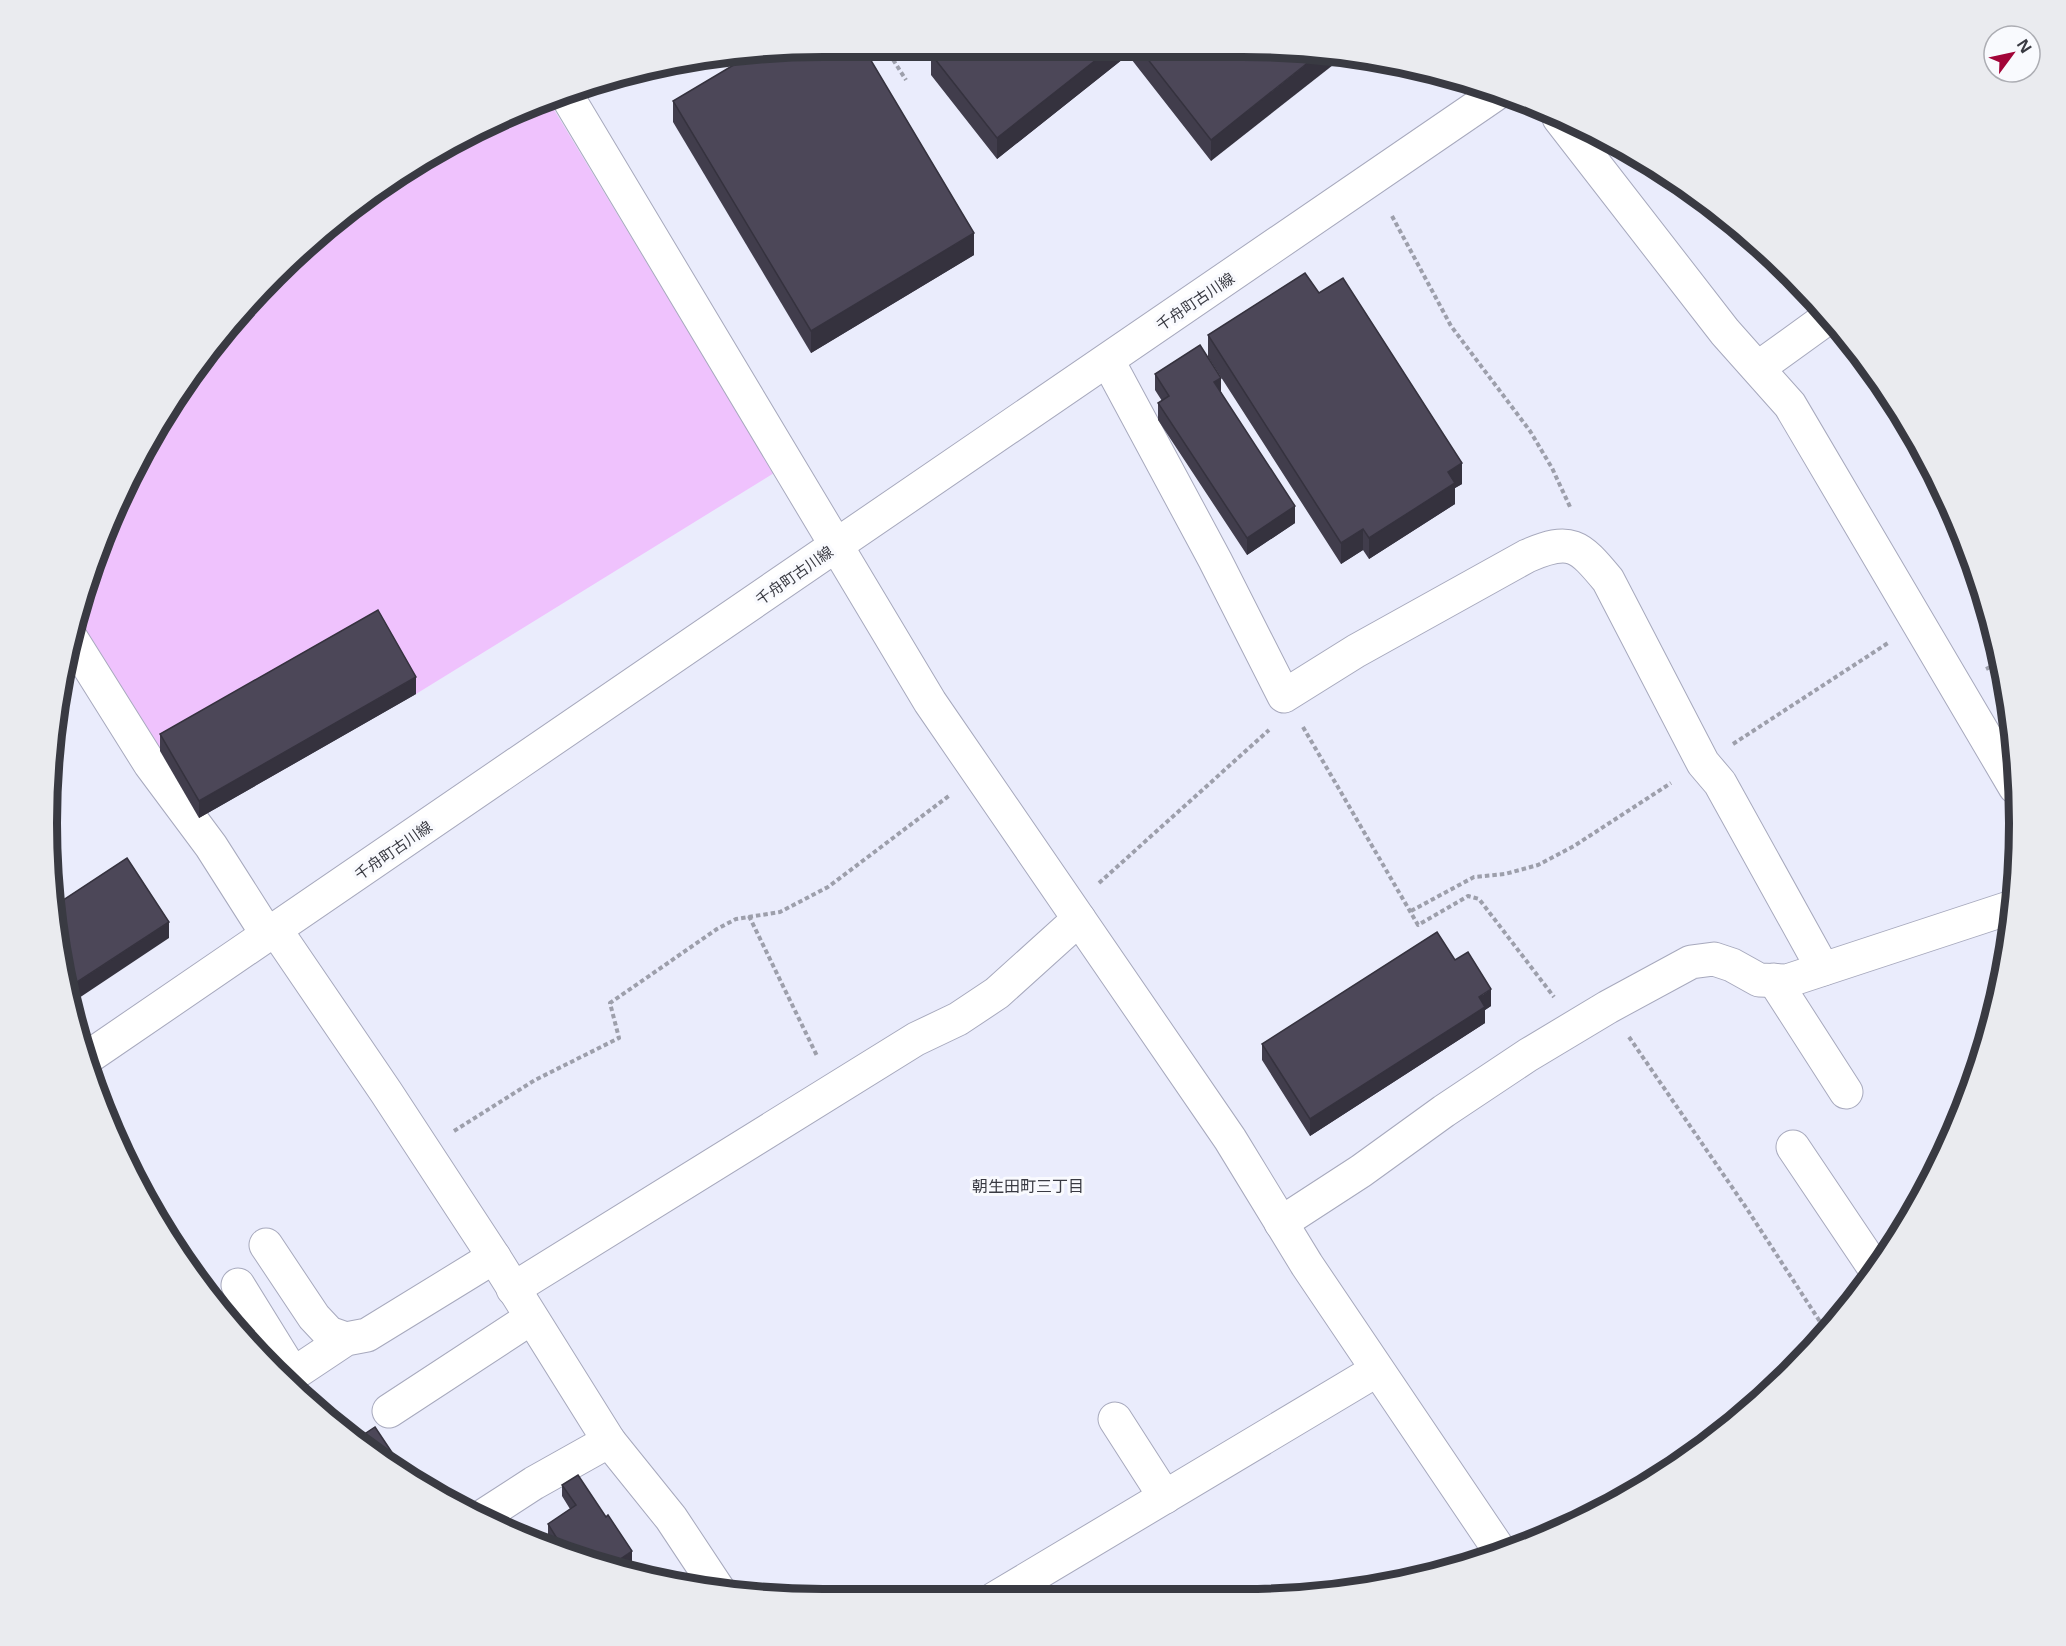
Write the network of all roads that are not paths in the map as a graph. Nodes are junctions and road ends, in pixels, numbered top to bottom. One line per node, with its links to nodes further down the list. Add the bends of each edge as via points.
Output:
1 (1490, 98): 5 (street, 千舟町古川線)
2 (570, 101): 7 (street)
3 (1568, 130): 6 (street, via 1725,332)
4 (1822, 322): 6 (street)
5 (1108, 361): 7 (street, 千舟町古川線); 13 (street, via 1288,702 1356,651 1527,556 1563,545 1586,554 1608,580 1702,763 1720,783)
6 (1758, 368): 9 (street, via 1790,405)
7 (836, 546): 11 (street, via 930,702); 12 (street, 千舟町古川線)
8 (78, 649): 12 (street, via 150,764)
9 (2006, 768)
10 (2003, 910): 13 (street)
11 (1075, 913): 18 (street, via 1230,1139); 23 (street, via 997,993 958,1019 916,1039)
12 (271, 932): 15 (street, 千舟町古川線); 20 (street)
13 (1823, 969): 14 (street, via 1787,981)
14 (1774, 980): 16 (street); 18 (street, via 1759,980 1714,959 1690,962 1528,1055)
15 (93, 1054)
16 (1846, 1092)
17 (1793, 1147): 21 (street)
18 (1281, 1223): 27 (street)
19 (266, 1245): 25 (street, via 314,1317 329,1333)
20 (494, 1257): 23 (street); 25 (street, via 367,1335)
21 (1870, 1262)
22 (238, 1285): 26 (street)
23 (513, 1289): 24 (street)
24 (531, 1317): 29 (street); 31 (street)
25 (346, 1339): 28 (street)
26 (287, 1370)
27 (1377, 1370): 32 (street); 34 (street)
28 (292, 1375)
29 (389, 1411)
30 (1115, 1419): 32 (street)
31 (609, 1441): 33 (street); 35 (street, via 671,1518)
32 (1165, 1497): 36 (street)
33 (489, 1512)
34 (1496, 1545)
35 (712, 1580)
36 (1011, 1589)

